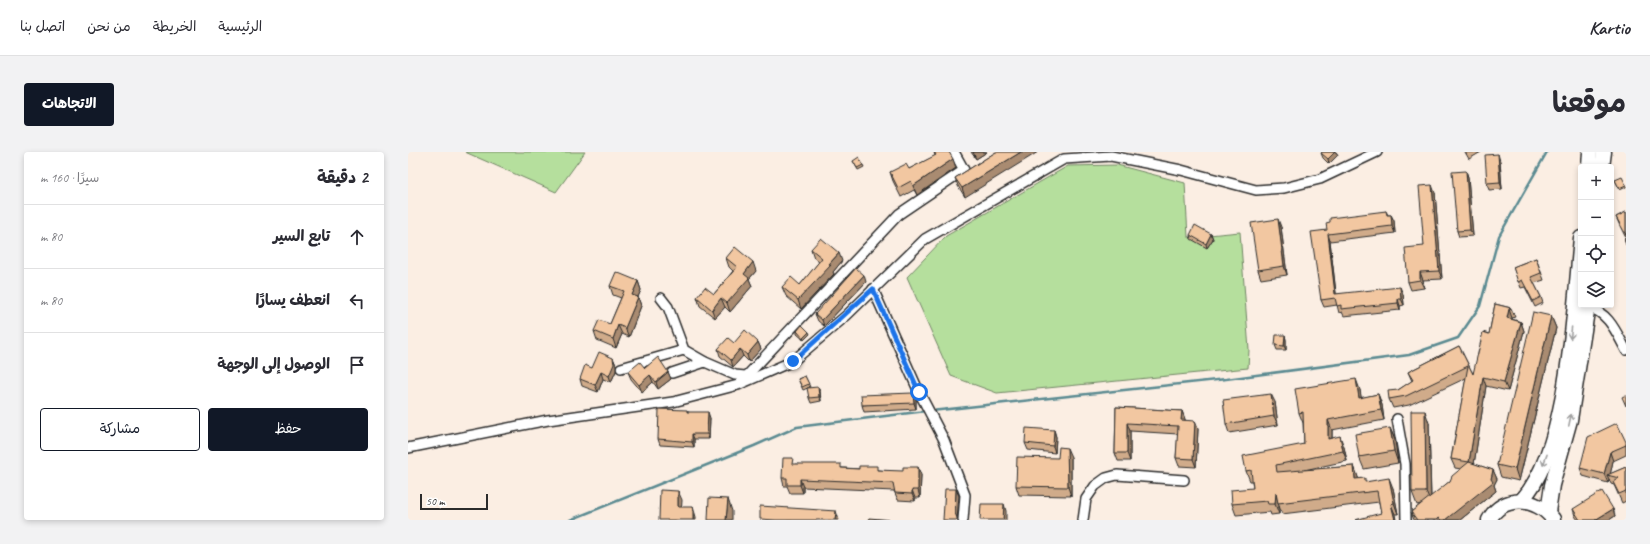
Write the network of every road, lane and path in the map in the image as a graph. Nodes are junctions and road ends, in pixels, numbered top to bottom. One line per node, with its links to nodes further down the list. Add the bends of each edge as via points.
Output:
1 (954, 152): 17 (street, via 964,170 899,214)
2 (1377, 152): 8 (street, via 1320,179 1284,188 1256,190 1180,170 1111,156 1064,159 925,239)
3 (1590, 152): 5 (main road)
4 (1604, 152): 6 (main road)
5 (1588, 164)
6 (1602, 164)
7 (1578, 267): 22 (main road, one-way to 22, via 1569,353 1558,417 1543,468 1533,487)
8 (873, 289): 18 (street, via 793,361); 24 (street, via 919,392 944,440 965,495)
9 (661, 298): 12 (street, via 668,307)
10 (1588, 308): 23 (main road, one-way to 10, via 1552,485 1570,420)
11 (1592, 308): 13 (street, via 1605,315)
12 (684, 350): 14 (street); 15 (street)
13 (1626, 350)
14 (705, 362): 16 (street); 17 (street, via 735,375)
15 (621, 368)
16 (672, 373)
17 (745, 376): 18 (street)
18 (738, 385): 20 (street, via 673,402 548,420)
19 (1397, 419): 26 (street, via 1405,464)
20 (408, 448)
21 (1184, 480): 25 (street, via 1117,475 1106,478 1095,486 1086,499)
22 (1521, 501): 23 (main road, via 1538,505); 27 (main road, via 1501,507)
23 (1550, 516)
24 (963, 520)
25 (1083, 520)
26 (1406, 520)
27 (1489, 520)

